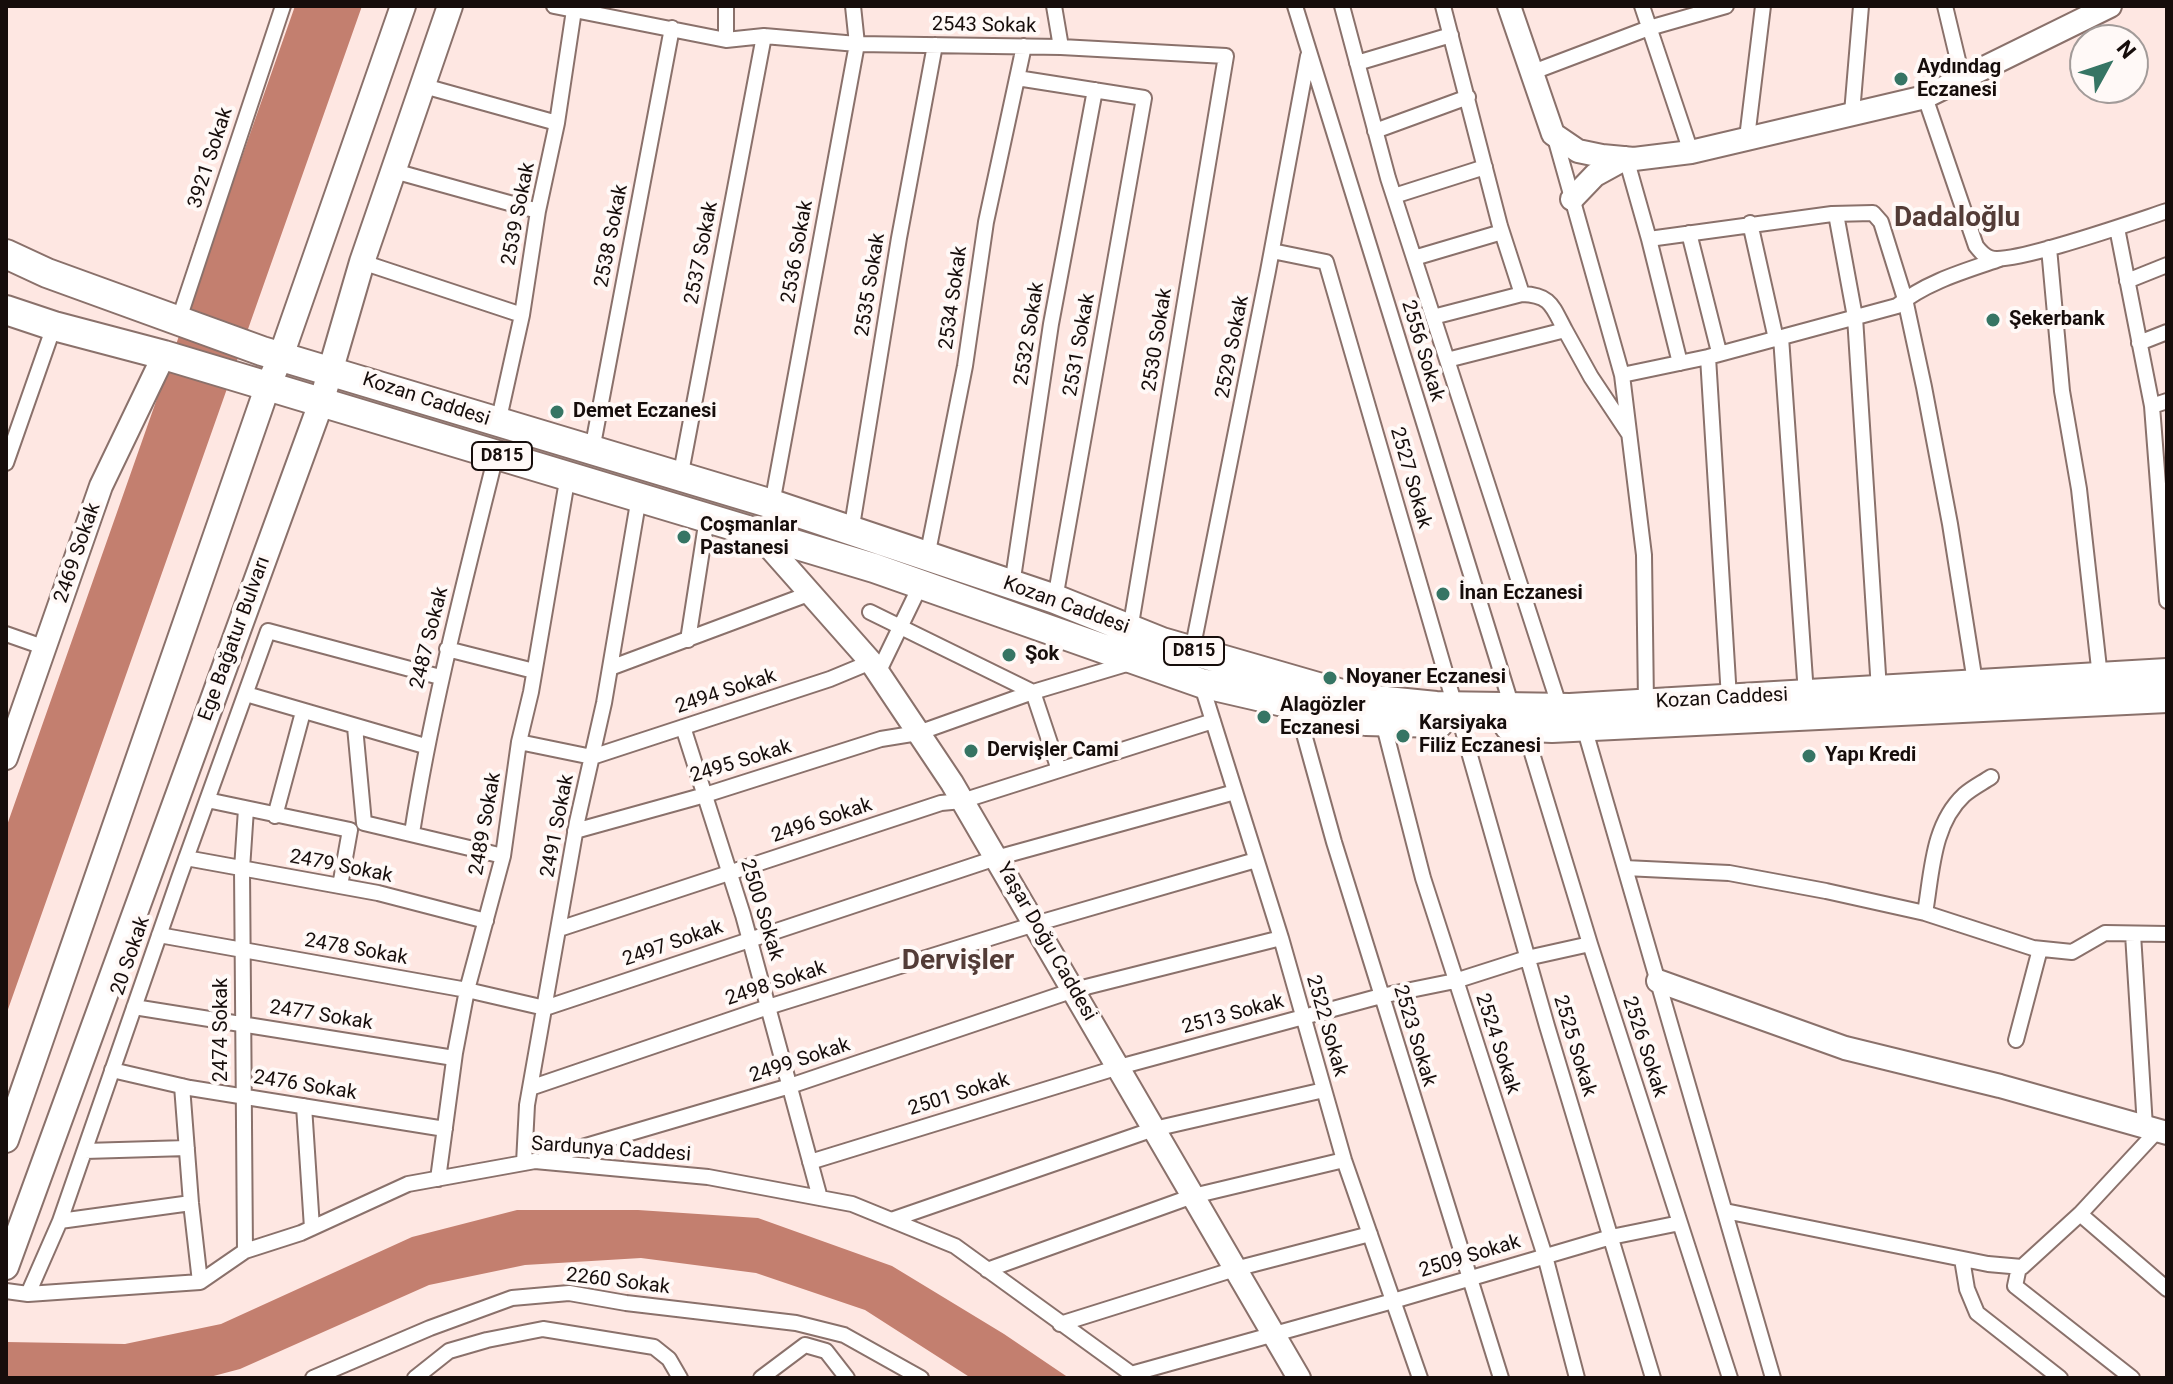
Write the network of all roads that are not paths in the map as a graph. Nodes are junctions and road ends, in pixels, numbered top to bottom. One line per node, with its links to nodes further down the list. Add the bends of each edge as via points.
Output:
1 (283, 6): 73 (street, 3921 Sokak)
2 (403, 6): 79 (main road)
3 (450, 6): 34 (main road, Ege Bağatur Bulvarı)
4 (554, 6): 18 (street, 2543 Sokak)
5 (726, 6): 23 (street)
6 (853, 6): 24 (street, 2536 Sokak)
7 (1054, 6): 27 (street)
8 (1295, 6): 28 (street, 2556 Sokak)
9 (1342, 6): 30 (street)
10 (1443, 6): 21 (street)
11 (1509, 6): 31 (street)
12 (1642, 6): 20 (street)
13 (1763, 6): 42 (street)
14 (1861, 6): 38 (street)
15 (1945, 6): 32 (street)
16 (2110, 6): 32 (street)
17 (1721, 7): 20 (street)
18 (574, 10): 19 (street, 2543 Sokak); 39 (street, 2539 Sokak)
19 (672, 28): 23 (street, 2543 Sokak); 92 (street, 2538 Sokak)
20 (1649, 28): 31 (street); 43 (street)
21 (1451, 35): 30 (street); 36 (street)
22 (764, 36): 23 (street, 2543 Sokak); 24 (street, 2543 Sokak); 96 (street, 2537 Sokak)
23 (726, 40)
24 (857, 44): 25 (street, 2543 Sokak); 98 (street, 2536 Sokak)
25 (935, 45): 26 (street, 2543 Sokak); 100 (street, 2535 Sokak)
26 (1024, 46): 27 (street, 2543 Sokak); 33 (street, 2534 Sokak)
27 (1061, 47): 29 (street, 2543 Sokak)
28 (1309, 51): 59 (street, 2529 Sokak); 135 (street, 2556 Sokak)
29 (1226, 56): 109 (street, 2530 Sokak)
30 (1357, 63): 40 (street)
31 (1533, 72): 41 (street)
32 (1962, 77): 37 (street)
33 (1017, 78): 35 (street); 102 (street, 2534 Sokak)
34 (424, 86): 39 (street); 46 (main road, Ege Bağatur Bulvarı)
35 (1095, 90): 103 (street, 2532 Sokak, via 1051,324); 105 (street, 2531 Sokak, via 1144,98)
36 (1468, 97): 40 (street); 45 (street)
37 (1925, 97): 38 (street); 62 (street, via 1976,246 1991,259)
38 (1852, 113): 42 (street)
39 (557, 123): 49 (street, 2539 Sokak)
40 (1375, 131): 47 (street)
41 (1553, 134): 44 (street, via 1578,151); 48 (street)
42 (1747, 138): 43 (street)
43 (1691, 152): 44 (street)
44 (1626, 158): 48 (street, via 1595,175); 56 (street)
45 (1485, 167): 47 (street); 54 (street)
46 (394, 171): 49 (street); 63 (main road, Ege Bağatur Bulvarı)
47 (1394, 196): 61 (street)
48 (1572, 199): 85 (street)
49 (538, 211): 70 (street, 2539 Sokak)
50 (2167, 211): 53 (street)
51 (1836, 214): 52 (street); 68 (street, via 1873,213 1881,222); 72 (street)
52 (1750, 223): 55 (street); 77 (street)
53 (2117, 228): 58 (street); 66 (street)
54 (1502, 232): 61 (street); 67 (street)
55 (1689, 233): 56 (street); 81 (street)
56 (1649, 239): 83 (street)
57 (6, 246): 65 (street)
58 (2049, 248): 62 (street); 121 (street)
59 (1272, 251): 114 (street, 2529 Sokak); 134 (street, 2527 Sokak, via 1326,262)
60 (6, 254): 65 (highway, Kozan Caddesi / D815)
61 (1414, 258): 71 (street)
62 (2000, 259): 68 (street)
63 (362, 262): 70 (street); 84 (main road, Ege Bağatur Bulvarı)
64 (2167, 265): 66 (street)
65 (47, 273): 73 (highway, Kozan Caddesi / D815)
66 (2127, 281): 78 (street)
67 (1522, 294): 71 (street); 75 (street, via 1540,295 1552,305)
68 (1905, 299): 72 (street); 122 (street)
69 (6, 310): 74 (highway, Kozan Caddesi / D815)
70 (522, 315): 90 (street, 2539 Sokak)
71 (1433, 317): 82 (street)
72 (1855, 317): 77 (street); 124 (street)
73 (178, 322): 79 (highway, Kozan Caddesi / D815)
74 (54, 326): 80 (highway, Kozan Caddesi / D815); 94 (street)
75 (1565, 330): 82 (street); 91 (street)
76 (2167, 332): 78 (street)
77 (1779, 338): 81 (street); 127 (street)
78 (2139, 343): 89 (street)
79 (272, 354): 84 (highway, Kozan Caddesi / D815); 86 (main road)
80 (164, 355): 86 (highway, Kozan Caddesi / D815); 112 (street, 2469 Sokak, via 101,486)
81 (1713, 355): 83 (street); 128 (street)
82 (1447, 360): 132 (street)
83 (1680, 363): 85 (street)
84 (332, 371): 88 (main road, Ege Bağatur Bulvarı); 90 (highway, Kozan Caddesi / D815)
85 (1622, 375): 91 (street)
86 (257, 385): 88 (highway, Kozan Caddesi / D815); 201 (main road)
87 (2167, 401): 89 (street)
88 (321, 403): 93 (highway, Kozan Caddesi / D815); 222 (main road, Ege Bağatur Bulvarı)
89 (2152, 406): 106 (street)
90 (498, 423): 92 (highway, Kozan Caddesi / D815)
91 (1631, 438): 130 (street, via 1644,555)
92 (592, 450): 96 (highway, Kozan Caddesi / D815)
93 (496, 455): 95 (highway, Kozan Caddesi / D815); 113 (street, 2487 Sokak)
94 (6, 463)
95 (568, 475): 97 (highway, Kozan Caddesi / D815); 118 (street, 2489 Sokak)
96 (680, 478): 98 (highway, Kozan Caddesi / D815)
97 (639, 497): 99 (highway, Kozan Caddesi / D815); 117 (street, 2491 Sokak)
98 (774, 505): 100 (highway, Kozan Caddesi / D815); 101 (highway, via 784,530)
99 (707, 518): 101 (highway, Kozan Caddesi / D815); 111 (street)
100 (851, 532): 102 (highway, Kozan Caddesi / D815)
101 (766, 535): 102 (highway, Kozan Caddesi / D815); 104 (street, Yaşar Doğu Caddesi)
102 (924, 571): 103 (highway, Kozan Caddesi / D815); 108 (street, 2534 Sokak); 115 (highway, Kozan Caddesi / D815)
103 (1012, 585): 105 (highway, Kozan Caddesi / D815)
104 (811, 593): 111 (street); 116 (street, Yaşar Doğu Caddesi)
105 (1055, 599): 109 (highway, Kozan Caddesi / D815)
106 (2167, 601)
107 (870, 612): 108 (street)
108 (900, 627): 116 (street, 2534 Sokak); 125 (street)
109 (1130, 630): 114 (highway, Kozan Caddesi / D815)
110 (6, 634): 112 (street)
111 (688, 640): 117 (street)
112 (46, 648): 145 (street, 2469 Sokak)
113 (447, 649): 118 (street); 120 (street, 2487 Sokak)
114 (1192, 651): 134 (highway, Kozan Caddesi / D815, via 1356,698)
115 (1138, 661): 123 (highway, Kozan Caddesi / D815); 125 (street, 2495 Sokak)
116 (874, 667): 139 (street, 2494 Sokak); 141 (street, Yaşar Doğu Caddesi)
117 (610, 668): 144 (street, 2491 Sokak)
118 (534, 671): 142 (street, 2489 Sokak)
119 (2167, 673): 121 (highway, Kozan Caddesi / D815)
120 (440, 677): 126 (street, 20 Sokak, via 268,631); 143 (street, 2487 Sokak)
121 (2100, 677): 122 (highway, Kozan Caddesi / D815)
122 (1975, 682): 124 (highway, Kozan Caddesi / D815)
123 (1201, 683): 131 (highway, Kozan Caddesi / D815); 136 (street, 2522 Sokak)
124 (1879, 690): 127 (highway, Kozan Caddesi / D815)
125 (1033, 692): 141 (street, 2495 Sokak); 146 (street)
126 (246, 694): 133 (street); 150 (street, 20 Sokak)
127 (1806, 694): 128 (highway, Kozan Caddesi / D815)
128 (1729, 698): 130 (highway, Kozan Caddesi / D815)
129 (2167, 698): 140 (highway, Kozan Caddesi / D815)
130 (1646, 703): 132 (highway, Kozan Caddesi / D815)
131 (1296, 705): 137 (highway, Kozan Caddesi / D815); 182 (street, 2523 Sokak)
132 (1560, 708): 135 (highway, Kozan Caddesi / D815)
133 (303, 712): 138 (street); 153 (street)
134 (1458, 715): 135 (highway, Kozan Caddesi / D815); 137 (highway, Kozan Caddesi / D815); 177 (street, 2525 Sokak)
135 (1518, 717): 140 (highway, Kozan Caddesi / D815); 174 (street, 2526 Sokak)
136 (1213, 721): 146 (street, 2496 Sokak); 148 (street, 2522 Sokak)
137 (1383, 722): 178 (street, 2524 Sokak)
138 (355, 727): 143 (street); 154 (street)
139 (683, 727): 144 (street, 2494 Sokak); 149 (street, 2500 Sokak)
140 (1584, 727): 161 (street)
141 (918, 733): 149 (street, 2495 Sokak, via 881,739); 151 (street, Yaşar Doğu Caddesi)
142 (519, 742): 144 (street); 157 (street, 2489 Sokak)
143 (425, 746): 156 (street, 2487 Sokak)
144 (592, 757): 155 (street, 2491 Sokak)
145 (6, 758)
146 (1059, 770): 151 (street, 2496 Sokak)
147 (1991, 777): 165 (street, via 1965,794 1946,816)
148 (1235, 792): 159 (street, 2497 Sokak); 160 (street, 2522 Sokak)
149 (705, 795): 155 (street, 2495 Sokak); 163 (street, 2500 Sokak)
150 (207, 800): 152 (street); 158 (street, 20 Sokak)
151 (962, 801): 159 (street, Yaşar Doğu Caddesi); 163 (street, 2496 Sokak, via 941,803)
152 (246, 809): 153 (street); 162 (street, 2474 Sokak)
153 (275, 816): 154 (street)
154 (357, 827): 156 (street); 164 (street)
155 (575, 831): 168 (street, 2491 Sokak)
156 (412, 833): 157 (street)
157 (503, 856): 166 (street, 2489 Sokak)
158 (186, 858): 162 (street, 2479 Sokak); 171 (street, 20 Sokak)
159 (996, 858): 167 (street, Yaşar Doğu Caddesi); 173 (street, 2497 Sokak)
160 (1256, 860): 167 (street, 2498 Sokak); 172 (street, 2522 Sokak)
161 (1625, 868): 165 (street, via 1729,873); 179 (street)
162 (242, 869): 164 (street, 2479 Sokak); 176 (street, 2474 Sokak)
163 (729, 873): 168 (street, 2496 Sokak); 173 (street, 2500 Sokak)
164 (340, 886): 166 (street, 2479 Sokak)
165 (1925, 913): 175 (street)
166 (486, 921): 180 (street, 2489 Sokak)
167 (1035, 924): 181 (street, Yaşar Doğu Caddesi); 184 (street, 2498 Sokak)
168 (559, 929): 185 (street, 2491 Sokak)
169 (2133, 934): 170 (street); 175 (street, via 2105,933 2072,952); 200 (street)
170 (2167, 934)
171 (159, 935): 176 (street, 2478 Sokak); 183 (street, 20 Sokak)
172 (1281, 938): 181 (street, 2499 Sokak); 186 (street, 2522 Sokak)
173 (749, 939): 184 (street, 2500 Sokak); 185 (street, 2497 Sokak)
174 (1590, 944): 177 (street, 2513 Sokak); 215 (street, 2526 Sokak)
175 (2040, 949): 188 (street)
176 (242, 950): 180 (street, 2478 Sokak); 187 (street, 2474 Sokak)
177 (1527, 958): 178 (street, 2513 Sokak); 218 (street, 2525 Sokak)
178 (1455, 981): 182 (street, 2513 Sokak); 220 (street, 2524 Sokak)
179 (1658, 981): 200 (street, via 1845,1048); 211 (street)
180 (467, 990): 185 (street, 2478 Sokak); 189 (street, 2489 Sokak)
181 (1074, 990): 190 (street, Yaşar Doğu Caddesi); 193 (street, 2499 Sokak)
182 (1381, 996): 186 (street, 2513 Sokak); 226 (street, 2523 Sokak)
183 (134, 1007): 187 (street, 2477 Sokak); 191 (street, 20 Sokak)
184 (768, 1007): 193 (street, 2500 Sokak); 194 (street, 2498 Sokak)
185 (545, 1008): 194 (street, 2491 Sokak)
186 (1302, 1017): 190 (street, 2513 Sokak); 195 (street, 2522 Sokak)
187 (242, 1024): 189 (street, 2477 Sokak); 196 (street, 2474 Sokak)
188 (2016, 1040)
189 (454, 1058): 198 (street, 2489 Sokak)
190 (1119, 1067): 199 (street, Yaşar Doğu Caddesi); 206 (street, 2501 Sokak)
191 (112, 1070): 192 (street, 2476 Sokak); 203 (street, 20 Sokak)
192 (182, 1086): 196 (street, 2476 Sokak); 202 (street)
193 (790, 1086): 205 (street, 2499 Sokak); 206 (street, 2500 Sokak)
194 (530, 1088): 205 (street, 2491 Sokak)
195 (1324, 1090): 199 (street); 204 (street, 2522 Sokak)
196 (243, 1096): 197 (street, 2476 Sokak); 219 (street, 2474 Sokak)
197 (304, 1106): 198 (street, 2476 Sokak); 216 (street)
198 (445, 1129): 207 (street, 2489 Sokak)
199 (1154, 1129): 208 (street, Yaşar Doğu Caddesi); 213 (street)
200 (2156, 1130): 212 (street)
201 (6, 1140)
202 (187, 1148): 203 (street); 210 (street)
203 (85, 1151): 214 (street, 20 Sokak)
204 (1344, 1160): 208 (street); 217 (street, 2522 Sokak)
205 (529, 1162): 207 (street, Sardunya Caddesi); 209 (street, Sardunya Caddesi, via 708,1177)
206 (810, 1162): 209 (street, 2500 Sokak)
207 (438, 1179): 216 (street, Sardunya Caddesi, via 408,1184)
208 (1193, 1196): 224 (street, Yaşar Doğu Caddesi); 225 (street)
209 (820, 1198): 213 (street, Sardunya Caddesi)
210 (191, 1203): 214 (street); 227 (street)
211 (1725, 1211): 221 (street); 247 (street)
212 (2080, 1214): 223 (street); 228 (street)
213 (891, 1220): 225 (street, Sardunya Caddesi, via 955,1246)
214 (60, 1221): 230 (street, 20 Sokak)
215 (1680, 1223): 218 (street, 2509 Sokak); 246 (street, 2526 Sokak)
216 (312, 1228): 219 (street, Sardunya Caddesi)
217 (1370, 1234): 224 (street); 231 (street, 2522 Sokak)
218 (1611, 1237): 220 (street, 2509 Sokak); 245 (street, 2525 Sokak)
219 (245, 1251): 227 (street, Sardunya Caddesi)
220 (1545, 1256): 226 (street, 2509 Sokak); 244 (street, 2524 Sokak)
221 (1962, 1259): 223 (street); 248 (street, via 1977,1313)
222 (6, 1267)
223 (2019, 1267): 249 (street, via 2015,1286)
224 (1235, 1269): 232 (street); 233 (street, Yaşar Doğu Caddesi)
225 (987, 1270): 232 (street, Sardunya Caddesi)
226 (1471, 1277): 231 (street, 2509 Sokak); 243 (street, 2523 Sokak)
227 (200, 1282): 230 (street)
228 (2167, 1289)
229 (6, 1291): 230 (street)
230 (28, 1294)
231 (1393, 1301): 233 (street, 2509 Sokak); 242 (street, 2522 Sokak)
232 (1060, 1324): 234 (street, Sardunya Caddesi)
233 (1273, 1334): 234 (street, 2509 Sokak); 241 (street, Yaşar Doğu Caddesi)
234 (1134, 1376)
235 (313, 1378): 240 (street, 2260 Sokak, via 512,1298 569,1293 796,1323 844,1335)
236 (415, 1378): 237 (street, via 449,1351 543,1329 654,1347)
237 (680, 1378)
238 (761, 1378): 239 (street, via 805,1345 826,1351)
239 (847, 1378)
240 (921, 1378)
241 (1299, 1378)
242 (1420, 1378)
243 (1501, 1378)
244 (1577, 1378)
245 (1653, 1378)
246 (1730, 1378)
247 (1773, 1378)
248 (2060, 1378)
249 (2132, 1378)

